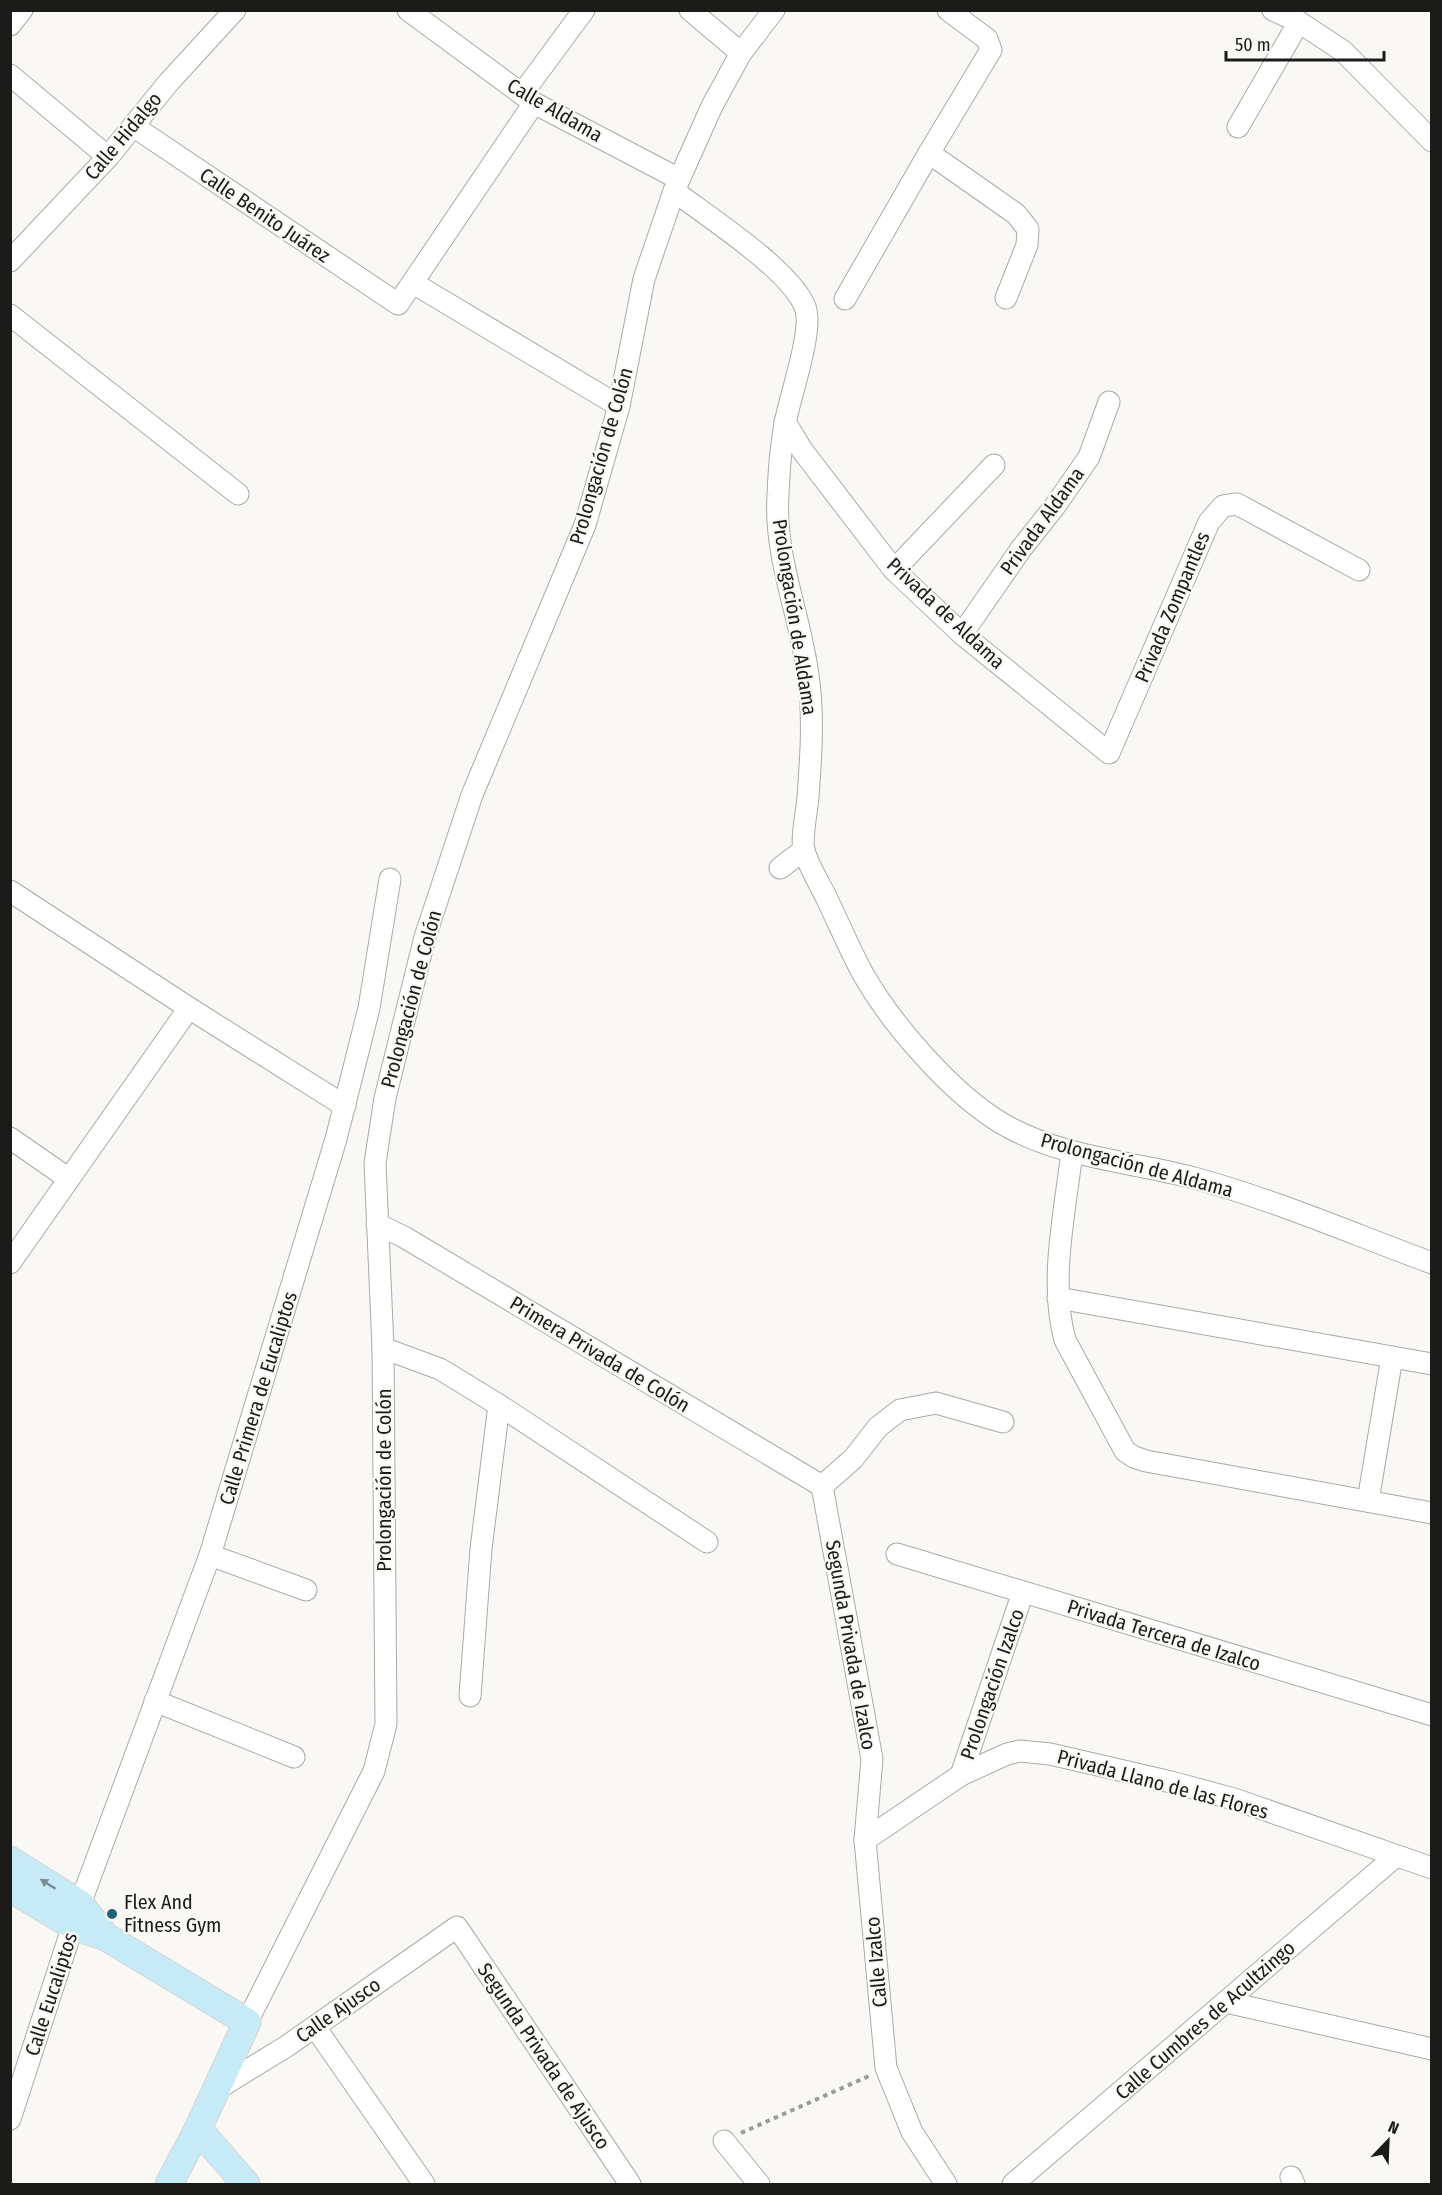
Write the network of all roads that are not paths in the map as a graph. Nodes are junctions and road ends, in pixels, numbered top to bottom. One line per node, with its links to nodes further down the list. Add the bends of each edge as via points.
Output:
1 (21, 10): 10 (street)
2 (235, 10): 14 (street, Calle Hidalgo)
3 (408, 10): 13 (street, Calle Aldama)
4 (584, 10): 13 (street)
5 (690, 10): 11 (street)
6 (774, 10): 11 (street, Prolongación de Colón)
7 (948, 10): 17 (street, via 987,39 992,50)
8 (1273, 10): 9 (street)
9 (1299, 22): 15 (street); 16 (street, via 1343,51)
10 (10, 25)
11 (741, 54): 19 (street, Prolongación de Colón, via 712,106)
12 (10, 75): 18 (street)
13 (528, 98): 19 (street, Calle Aldama); 21 (street)
14 (133, 126): 18 (street, Calle Hidalgo); 21 (street, Calle Benito Juárez, via 398,304)
15 (1238, 127)
16 (1431, 141)
17 (929, 153): 22 (street, via 1016,214 1028,229 1027,245); 23 (street)
18 (108, 157): 20 (street, Calle Hidalgo)
19 (677, 185): 26 (street, Prolongación de Colón, via 644,279); 27 (street, Prolongación de Aldama, via 763,258 805,304 807,324)
20 (10, 261)
21 (413, 283): 26 (street)
22 (1006, 298)
23 (845, 299)
24 (10, 315): 29 (street)
25 (1109, 402): 32 (street, Privada Aldama, via 1089,457)
26 (619, 406): 43 (street, Prolongación de Colón, via 585,525 472,795 425,937 385,1098 375,1163)
27 (785, 422): 30 (street, Privada de Aldama); 34 (street, Prolongación de Aldama, via 778,530 804,647 812,726)
28 (994, 465): 30 (street)
29 (238, 494)
30 (894, 570): 32 (street, Privada de Aldama)
31 (1359, 570): 33 (street, Privada Zompantles, via 1237,504 1223,506 1209,522)
32 (963, 634): 33 (street, Privada de Aldama)
33 (1109, 753)
34 (804, 850): 35 (street); 41 (street, Prolongación de Aldama, via 863,974 925,1056 952,1084 1003,1124)
35 (780, 868)
36 (390, 879): 39 (street, Calle Primera de Eucaliptos, via 369,1008)
37 (10, 891): 38 (street)
38 (189, 1008): 39 (street); 42 (street)
39 (345, 1106): 57 (street, Calle Primera de Eucaliptos)
40 (10, 1138): 42 (street)
41 (1072, 1152): 45 (street, Prolongación de Aldama, via 1148,1167 1243,1193); 46 (street)
42 (69, 1179): 44 (street)
43 (377, 1224): 47 (street, Prolongación de Colón); 52 (street, Primera Privada de Colón)
44 (10, 1263)
45 (1431, 1263)
46 (1058, 1298): 48 (street); 53 (street, via 1065,1340 1120,1443 1134,1457)
47 (383, 1348): 50 (street, via 440,1369); 73 (street, Prolongación de Colón, via 386,1724 374,1771)
48 (1392, 1357): 49 (street); 53 (street)
49 (1431, 1364)
50 (499, 1406): 55 (street); 60 (street, via 481,1549)
51 (1003, 1422): 52 (street, via 936,1403 900,1410 878,1427 853,1459)
52 (822, 1486): 65 (street, Segunda Privada de Izalco, via 872,1759)
53 (1368, 1501): 54 (street)
54 (1431, 1513)
55 (707, 1542)
56 (897, 1554): 59 (street, Privada Tercera de Izalco)
57 (210, 1555): 58 (street); 61 (street, Calle Primera de Eucaliptos)
58 (306, 1590)
59 (1023, 1592): 62 (street, Privada Tercera de Izalco); 64 (street, Prolongación Izalco)
60 (470, 1696)
61 (155, 1701): 63 (street); 70 (street, Calle Primera de Eucaliptos)
62 (1431, 1715)
63 (294, 1757)
64 (961, 1775): 65 (street); 66 (street, Privada Llano de las Flores, via 1007,1754 1050,1754 1234,1799)
65 (865, 1840): 85 (street, Calle Izalco, via 886,2068 912,2132)
66 (1396, 1856): 68 (street, Privada Llano de las Flores); 72 (street, Calle Cumbres de Acultzingo)
67 (10, 1860): 70 (main road, one-way to 67)
68 (1431, 1868)
69 (10, 1888): 70 (main road)
70 (76, 1915): 73 (main road); 77 (street, Calle Eucaliptos)
71 (457, 1927): 74 (street, Calle Ajusco); 83 (street, Segunda Privada de Ajusco)
72 (1226, 2002): 75 (street); 86 (street, Calle Cumbres de Acultzingo)
73 (247, 2022): 76 (main road)
74 (315, 2026): 76 (street, Calle Ajusco); 82 (street)
75 (1431, 2049)
76 (217, 2089): 78 (main road)
77 (10, 2119)
78 (198, 2129): 80 (main road); 81 (main road)
79 (724, 2141): 84 (street)
80 (169, 2184)
81 (246, 2184)
82 (424, 2184)
83 (630, 2184)
84 (759, 2184)
85 (946, 2184)
86 (1013, 2184)

